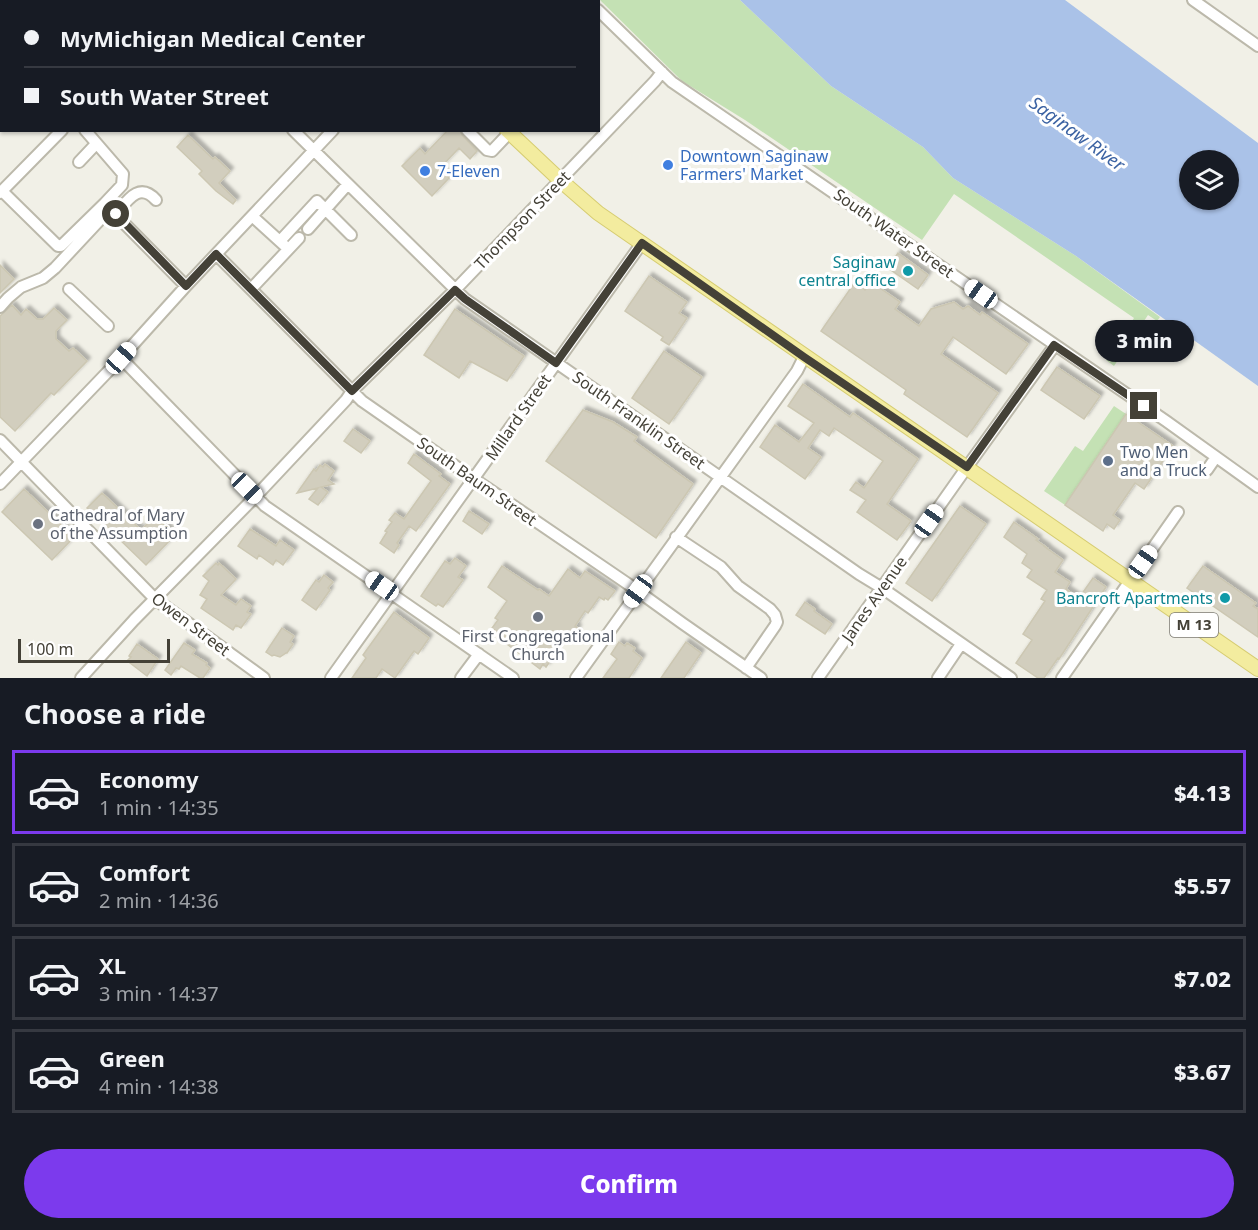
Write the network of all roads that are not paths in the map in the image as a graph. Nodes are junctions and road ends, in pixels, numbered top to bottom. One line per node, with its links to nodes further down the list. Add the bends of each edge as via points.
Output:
1 (1193, 0): 3 (street)
2 (600, 11): 4 (street, South Water Street)
3 (1258, 46)
4 (662, 72): 14 (street, Thompson Street); 34 (street, South Water Street)
5 (60, 132): 16 (street)
6 (87, 132): 11 (street)
7 (295, 132): 12 (street, South Franklin Street)
8 (331, 132): 12 (street)
9 (469, 132): 10 (street, via 492,151)
10 (508, 132): 14 (main road, M 13)
11 (96, 144): 13 (street); 18 (street, via 123,174)
12 (313, 151): 15 (street, South Franklin Street); 20 (street)
13 (79, 162)
14 (560, 180): 25 (main road, M 13, via 598,213); 31 (street, Thompson Street)
15 (348, 184): 19 (street); 31 (street, South Franklin Street)
16 (1, 192): 18 (street, via 58,246)
17 (156, 200): 18 (street, via 138,192)
18 (110, 209): 28 (street); 32 (street, via 55,268 21,287)
19 (326, 209): 21 (street); 22 (street); 24 (street, via 317,201)
20 (252, 216): 24 (street); 27 (street)
21 (308, 229)
22 (351, 235)
23 (299, 238): 26 (street)
24 (280, 241): 26 (street)
25 (642, 243): 35 (main road, M 13); 37 (street, Millard Street)
26 (288, 249): 30 (street)
27 (216, 254): 28 (street); 30 (street, South Baum Street)
28 (186, 286): 36 (street)
29 (69, 289): 33 (street)
30 (251, 289): 38 (street, South Baum Street)
31 (455, 290): 37 (street, South Franklin Street); 38 (street, Thompson Street)
32 (0, 307)
33 (108, 326)
34 (1054, 345): 40 (street, South Water Street); 42 (street, Janes Avenue)
35 (804, 357): 42 (main road, M 13); 44 (street)
36 (121, 358): 41 (street); 48 (street)
37 (556, 363): 44 (street, South Franklin Street); 45 (street, Millard Street)
38 (352, 391): 45 (street, South Baum Street); 48 (street, Thompson Street)
39 (0, 440): 41 (street, Owen Street)
40 (1216, 458): 43 (street); 47 (street, South Water Street)
41 (21, 461): 46 (street); 55 (street, Owen Street)
42 (967, 467): 51 (main road, M 13); 52 (street, Janes Avenue)
43 (1207, 470)
44 (720, 477): 50 (street); 52 (street, South Franklin Street)
45 (474, 479): 53 (street, South Baum Street); 54 (street, Millard Street)
46 (0, 484)
47 (1258, 487)
48 (255, 497): 54 (street); 55 (street, Thompson Street)
49 (1178, 512): 51 (street)
50 (676, 537): 53 (street); 58 (street, via 721,567 738,586 774,612 776,626)
51 (1130, 580): 59 (main road, M 13); 70 (street)
52 (882, 588): 56 (street, South Franklin Street); 67 (street, Janes Avenue)
53 (638, 591): 58 (street, South Baum Street); 65 (street)
54 (392, 594): 57 (street); 63 (street, Millard Street)
55 (155, 599): 61 (street, Thompson Street); 62 (street, Owen Street)
56 (962, 644): 68 (street); 69 (street, South Franklin Street)
57 (478, 654): 60 (street); 64 (street)
58 (746, 668): 66 (street, South Baum Street)
59 (1258, 669)
60 (508, 677)
61 (81, 678)
62 (264, 678)
63 (331, 678)
64 (461, 678)
65 (576, 678)
66 (761, 678)
67 (818, 678)
68 (938, 678)
69 (1011, 678)
70 (1062, 678)

